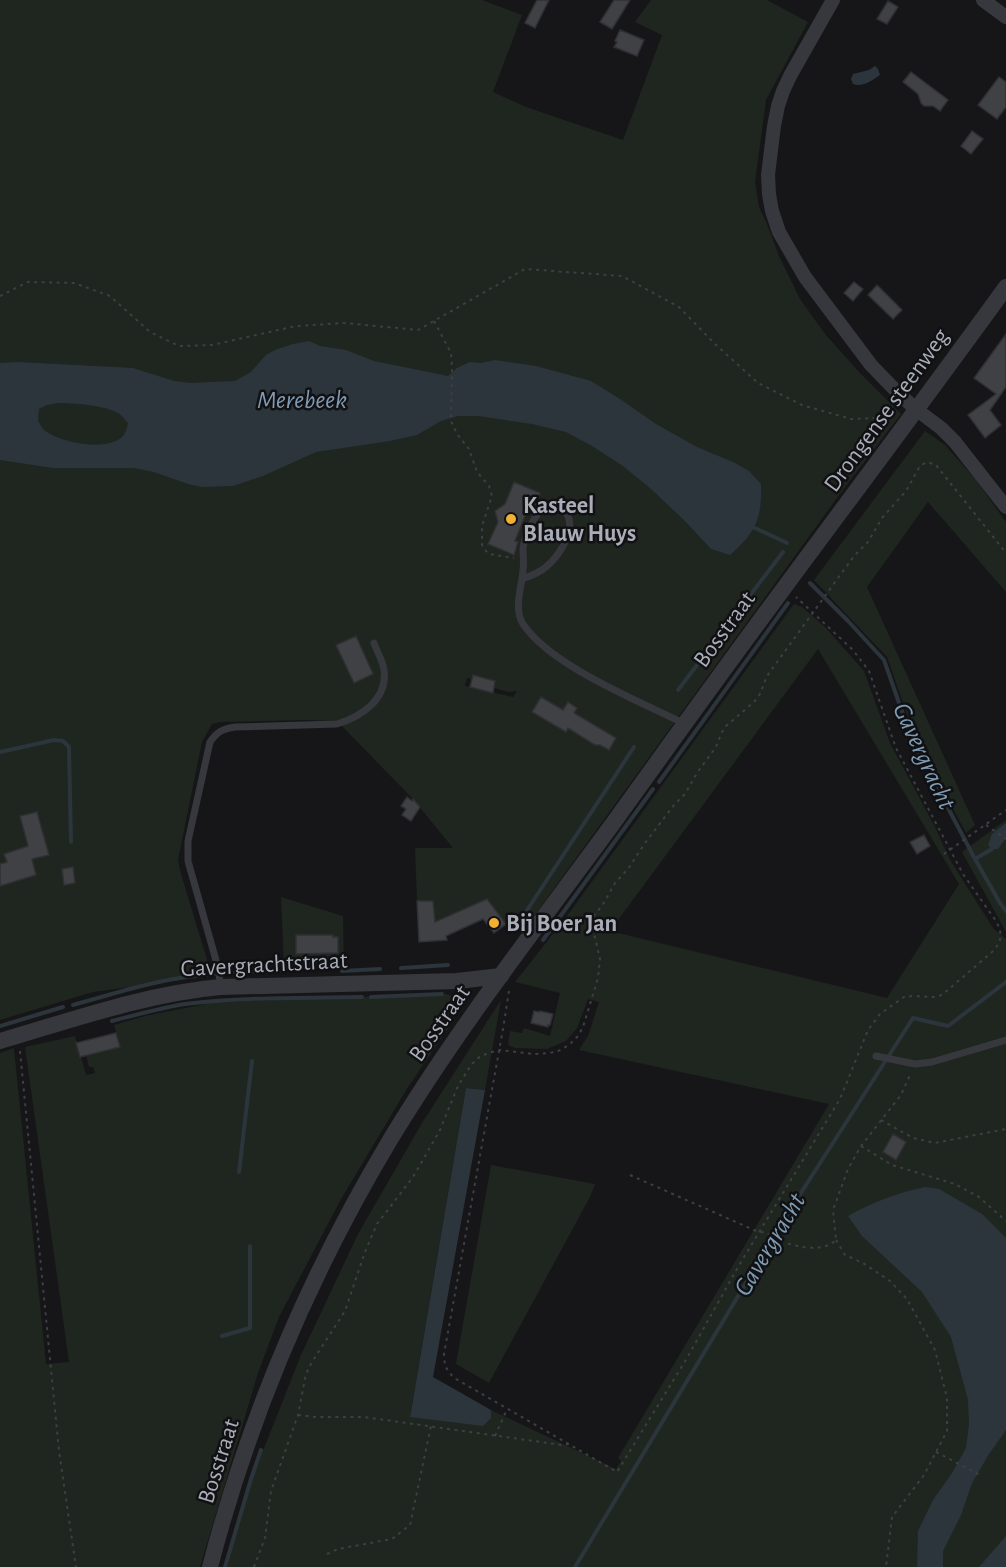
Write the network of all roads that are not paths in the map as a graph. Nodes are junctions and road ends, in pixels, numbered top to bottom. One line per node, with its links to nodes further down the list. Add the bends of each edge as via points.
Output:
1 (832, 0): 5 (street, via 778,106 768,175 772,211 789,251 824,303 871,365)
2 (983, 0): 3 (street)
3 (1006, 16)
4 (1006, 287): 5 (street, Drongense steenweg)
5 (917, 410): 6 (street, via 955,442); 7 (street, Drongense steenweg)
6 (1006, 507)
7 (805, 560): 10 (street, Bosstraat)
8 (522, 579): 8 (lane, via 523,546 534,518 541,509 560,507 570,523 566,541 547,566); 10 (lane, via 521,621 533,637 583,673)
9 (374, 643): 12 (lane, via 384,667 383,689 361,713 337,724 223,728 210,742 187,852)
10 (685, 724): 11 (street, Bosstraat)
11 (499, 980): 12 (street, Gavergrachtstraat); 16 (street, Bosstraat, via 391,1138 314,1282 247,1443)
12 (220, 987): 14 (street, Gavergrachtstraat, via 157,996)
13 (1006, 1040): 15 (lane, via 915,1065)
14 (0, 1041)
15 (876, 1056)
16 (210, 1567)

